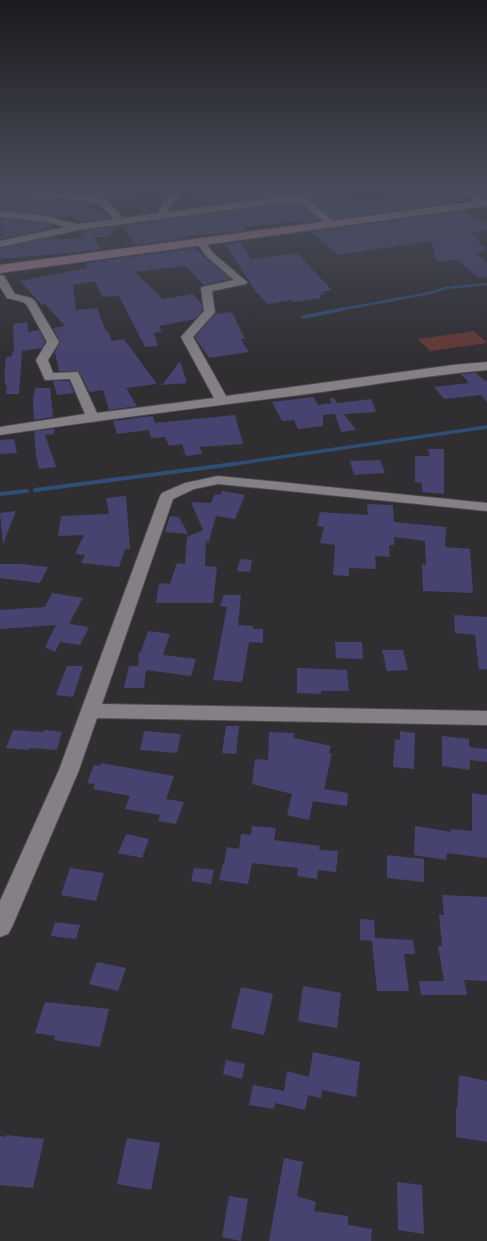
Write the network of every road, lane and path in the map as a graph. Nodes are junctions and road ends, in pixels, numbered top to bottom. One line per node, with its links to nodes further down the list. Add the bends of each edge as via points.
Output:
1 (164, 247): 3 (street)
2 (204, 247): 6 (street, via 210,255 242,282 206,289 210,312 187,337)
3 (0, 269)
4 (0, 278): 7 (street, via 11,296 32,303 53,342 42,360 49,377 74,375)
5 (487, 366): 6 (street)
6 (222, 400): 7 (street)
7 (93, 417): 8 (street)
8 (0, 431)
9 (487, 507): 10 (street, via 218,480 190,486 167,496)
10 (90, 711): 11 (street); 12 (street, via 69,770)
11 (487, 718)
12 (0, 927)

